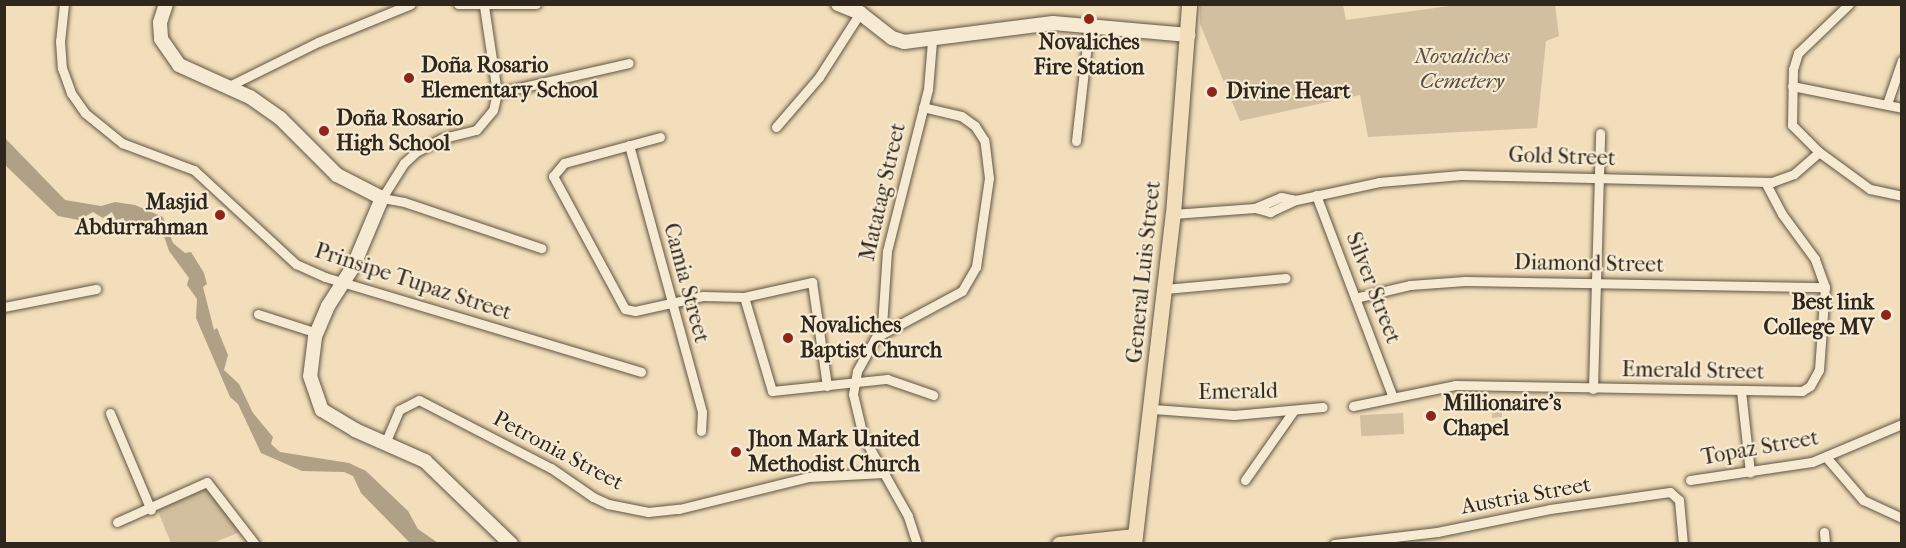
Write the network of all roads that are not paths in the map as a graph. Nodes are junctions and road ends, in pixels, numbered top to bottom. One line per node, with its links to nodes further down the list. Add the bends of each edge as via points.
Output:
1 (64, 4): 36 (street, Prinsipe Tupaz Street, via 62,68 70,93 94,123 122,143 194,170 282,254 310,272)
2 (166, 4): 16 (street, via 160,31 167,52 186,69)
3 (411, 4): 16 (street, via 318,42)
4 (458, 4): 9 (street)
5 (536, 4): 9 (street)
6 (838, 4): 10 (street)
7 (1189, 4): 12 (main road, General Luis Street)
8 (1849, 4): 17 (street, via 1798,53)
9 (484, 6): 18 (street)
10 (860, 13): 13 (street, via 892,38); 22 (street, via 813,86)
11 (1089, 27): 12 (street); 13 (street, via 1029,24); 25 (street)
12 (1188, 35): 33 (main road, General Luis Street)
13 (932, 41): 20 (street, Matatag Street, via 932,72)
14 (1902, 60): 19 (street)
15 (629, 63): 18 (street)
16 (231, 85): 32 (street, via 279,118 337,175)
17 (1792, 86): 19 (street); 27 (street, via 1792,125)
18 (497, 93): 32 (street, via 493,110 476,130 441,139 416,152 404,162)
19 (1887, 104): 21 (street)
20 (923, 107): 47 (street, Matatag Street, via 887,251); 47 (street, via 961,116 975,126 984,140 989,178 976,267 962,291)
21 (1902, 108)
22 (776, 127)
23 (1600, 133): 28 (street)
24 (660, 137): 26 (street)
25 (1076, 141)
26 (629, 145): 43 (street, Camia Street); 43 (street, via 564,163 553,176 625,309 635,311)
27 (1819, 152): 29 (street, Gold Street, via 1794,174); 31 (street, via 1878,193)
28 (1598, 177): 29 (street, Gold Street); 30 (street, Gold Street, via 1431,176); 37 (street)
29 (1765, 182): 38 (street, Emerald Street, via 1782,214 1815,258)
30 (1316, 195): 33 (street, Gold Street, via 1270,212 1255,208); 42 (street, Silver Street)
31 (1902, 196)
32 (382, 198): 34 (street); 36 (street, via 353,267)
33 (1173, 214): 40 (main road, General Luis Street)
34 (541, 248)
35 (1285, 278): 40 (street)
36 (342, 282): 46 (street); 48 (street, Prinsipe Tupaz Street)
37 (1595, 283): 38 (street, Diamond Street); 42 (street, Diamond Street, via 1438,282); 51 (street)
38 (1824, 287): 52 (street, Emerald Street, via 1822,354 1810,386 1793,392)
39 (96, 289): 44 (street)
40 (1165, 290): 57 (main road, General Luis Street)
41 (744, 297): 43 (street, via 712,295); 50 (street, via 772,390); 50 (street, via 812,282)
42 (1355, 298): 54 (street, Silver Street)
43 (671, 302): 61 (street, Camia Street, via 702,412)
44 (4, 308)
45 (258, 314): 46 (street)
46 (317, 333): 62 (street, via 310,376 322,410 355,430)
47 (880, 335): 49 (street, Matatag Street)
48 (641, 372)
49 (854, 383): 50 (street); 53 (street, via 893,380); 64 (street, via 857,420)
50 (827, 386)
51 (1593, 389): 52 (street, Emerald Street); 54 (street, Emerald Street, via 1455,385)
52 (1741, 392): 65 (street)
53 (933, 395)
54 (1392, 395): 55 (street, Emerald Street)
55 (1353, 406)
56 (1323, 407): 58 (street, Emerald)
57 (1153, 409): 58 (street, Emerald, via 1234,415); 72 (main road, General Luis Street)
58 (1294, 410): 66 (street)
59 (110, 413): 68 (street)
60 (1902, 424): 63 (street, Topaz Street)
61 (701, 431)
62 (386, 441): 64 (street, Petronia Street, via 399,410 418,400 551,468 600,501 648,512 808,477); 74 (street, via 425,461)
63 (1826, 457): 65 (street, Topaz Street); 69 (street, via 1863,500)
64 (884, 473): 75 (street, via 908,516)
65 (1750, 473): 67 (street, Topaz Street)
66 (1245, 480)
67 (1690, 480)
68 (151, 510): 70 (street); 73 (street, via 207,482)
69 (1902, 518)
70 (117, 522)
71 (1824, 532): 79 (street)
72 (1135, 540): 76 (main road)
73 (255, 543)
74 (511, 543)
75 (916, 543)
76 (1059, 543)
77 (1334, 543): 78 (street, Austria Street, via 1437,532 1550,509 1670,492 1679,500)
78 (1683, 543)
79 (1825, 543)

